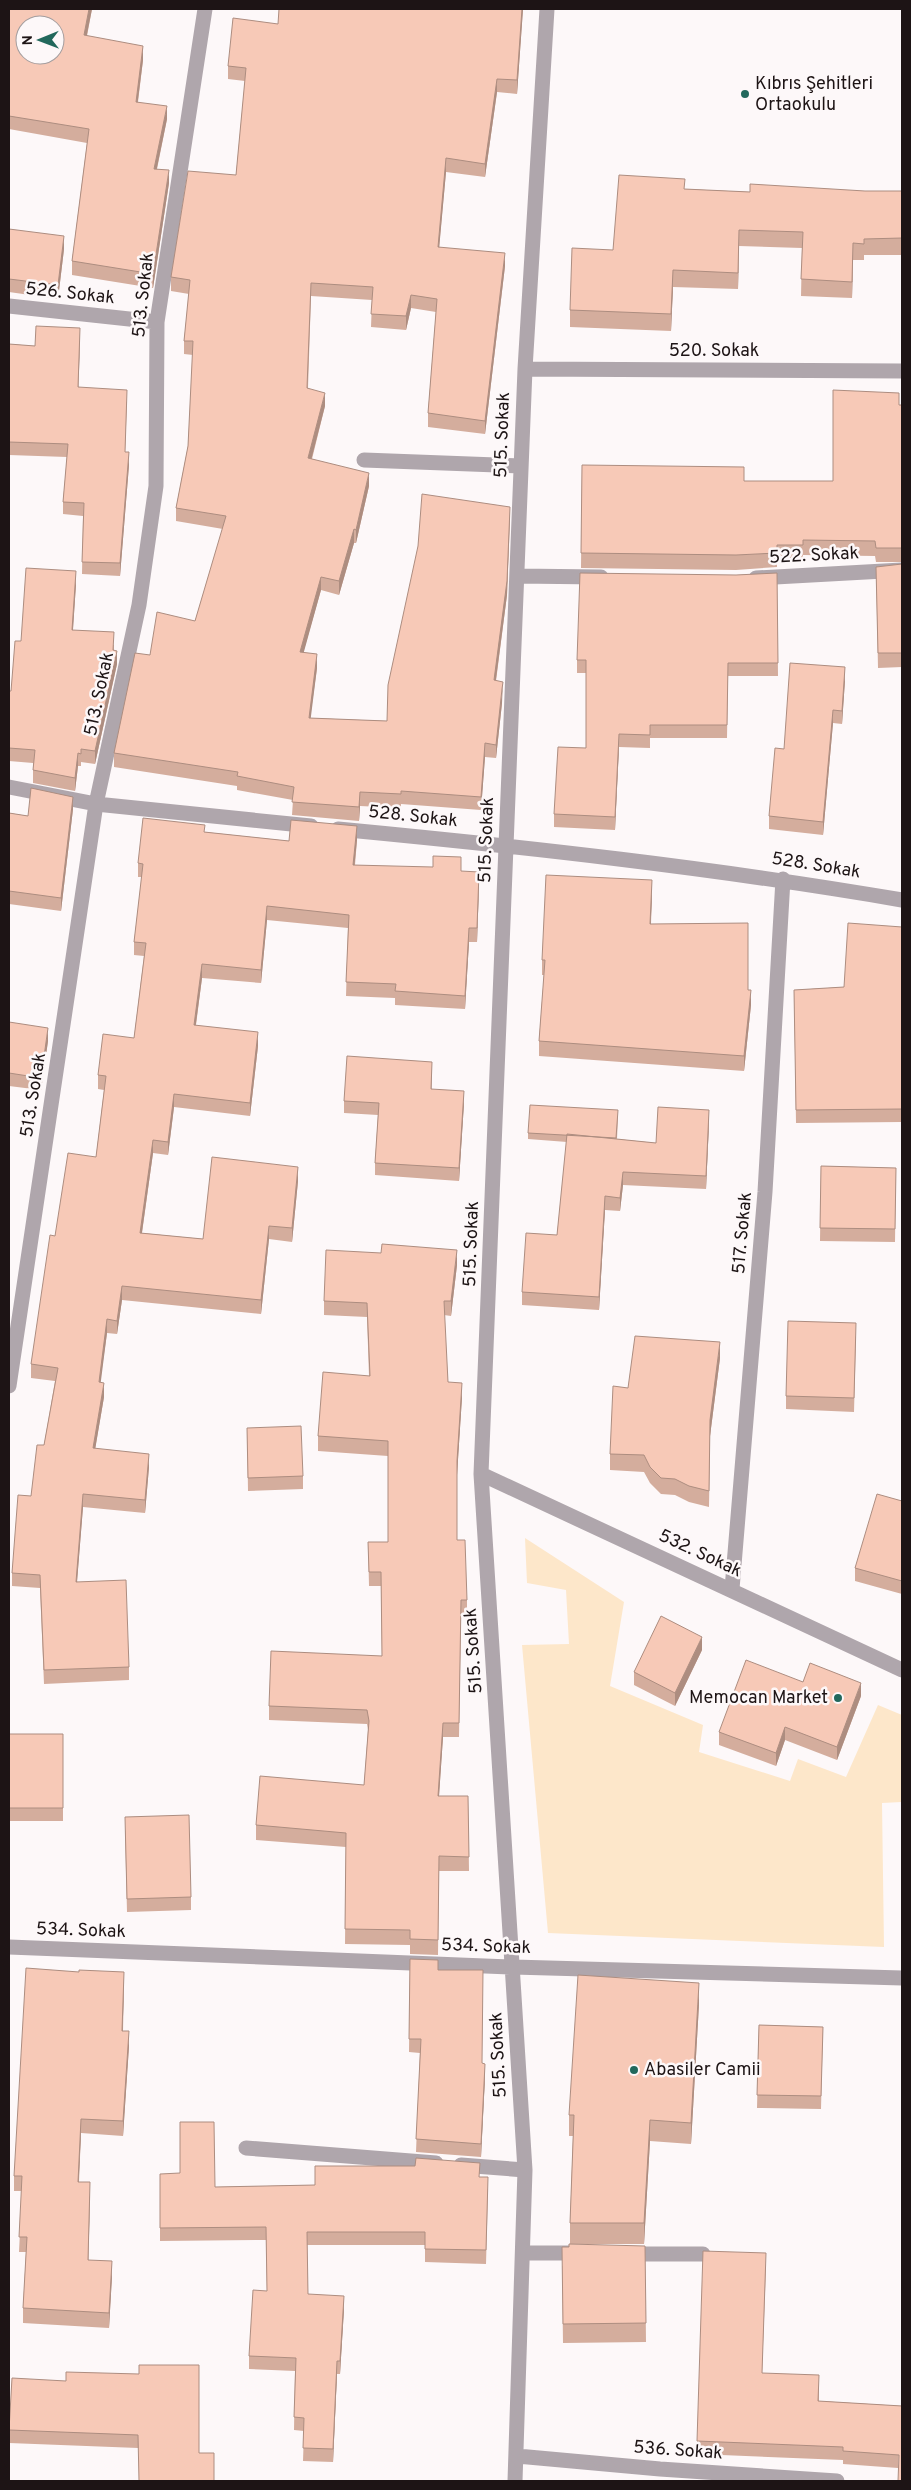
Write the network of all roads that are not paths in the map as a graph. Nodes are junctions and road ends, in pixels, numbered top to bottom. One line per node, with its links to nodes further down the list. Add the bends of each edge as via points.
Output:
1 (205, 9): 4 (street, 513. Sokak)
2 (547, 9): 5 (street, 515. Sokak)
3 (9, 306): 4 (street, 526. Sokak)
4 (157, 322): 14 (street, 513. Sokak, via 156,486 139,605)
5 (525, 369): 6 (street, 520. Sokak); 8 (street, 515. Sokak)
6 (902, 371)
7 (364, 460): 8 (street)
8 (521, 466): 10 (street, 515. Sokak)
9 (902, 570): 12 (street, 522. Sokak)
10 (517, 576): 11 (street); 15 (street, 515. Sokak)
11 (617, 577)
12 (736, 579)
13 (9, 788): 14 (street, 528. Sokak)
14 (96, 804): 15 (street, 528. Sokak); 18 (street, 513. Sokak)
15 (506, 845): 16 (street, 528. Sokak); 19 (street, 515. Sokak)
16 (783, 879): 17 (street, 528. Sokak); 20 (street, 517. Sokak, via 765,1192)
17 (902, 900)
18 (9, 1386)
19 (481, 1474): 20 (street, 532. Sokak); 23 (street, 515. Sokak)
20 (732, 1589): 21 (street, 532. Sokak)
21 (902, 1670)
22 (9, 1947): 23 (street, 534. Sokak)
23 (513, 1967): 24 (street, 534. Sokak); 26 (street, 515. Sokak)
24 (902, 1978)
25 (246, 2148): 26 (street)
26 (525, 2170): 27 (street, 515. Sokak)
27 (524, 2253): 28 (street); 31 (street, 515. Sokak)
28 (594, 2254)
29 (614, 2254): 30 (street)
30 (703, 2254)
31 (516, 2456): 32 (street, 515. Sokak); 33 (street, 536. Sokak)
32 (515, 2481)
33 (838, 2481)

